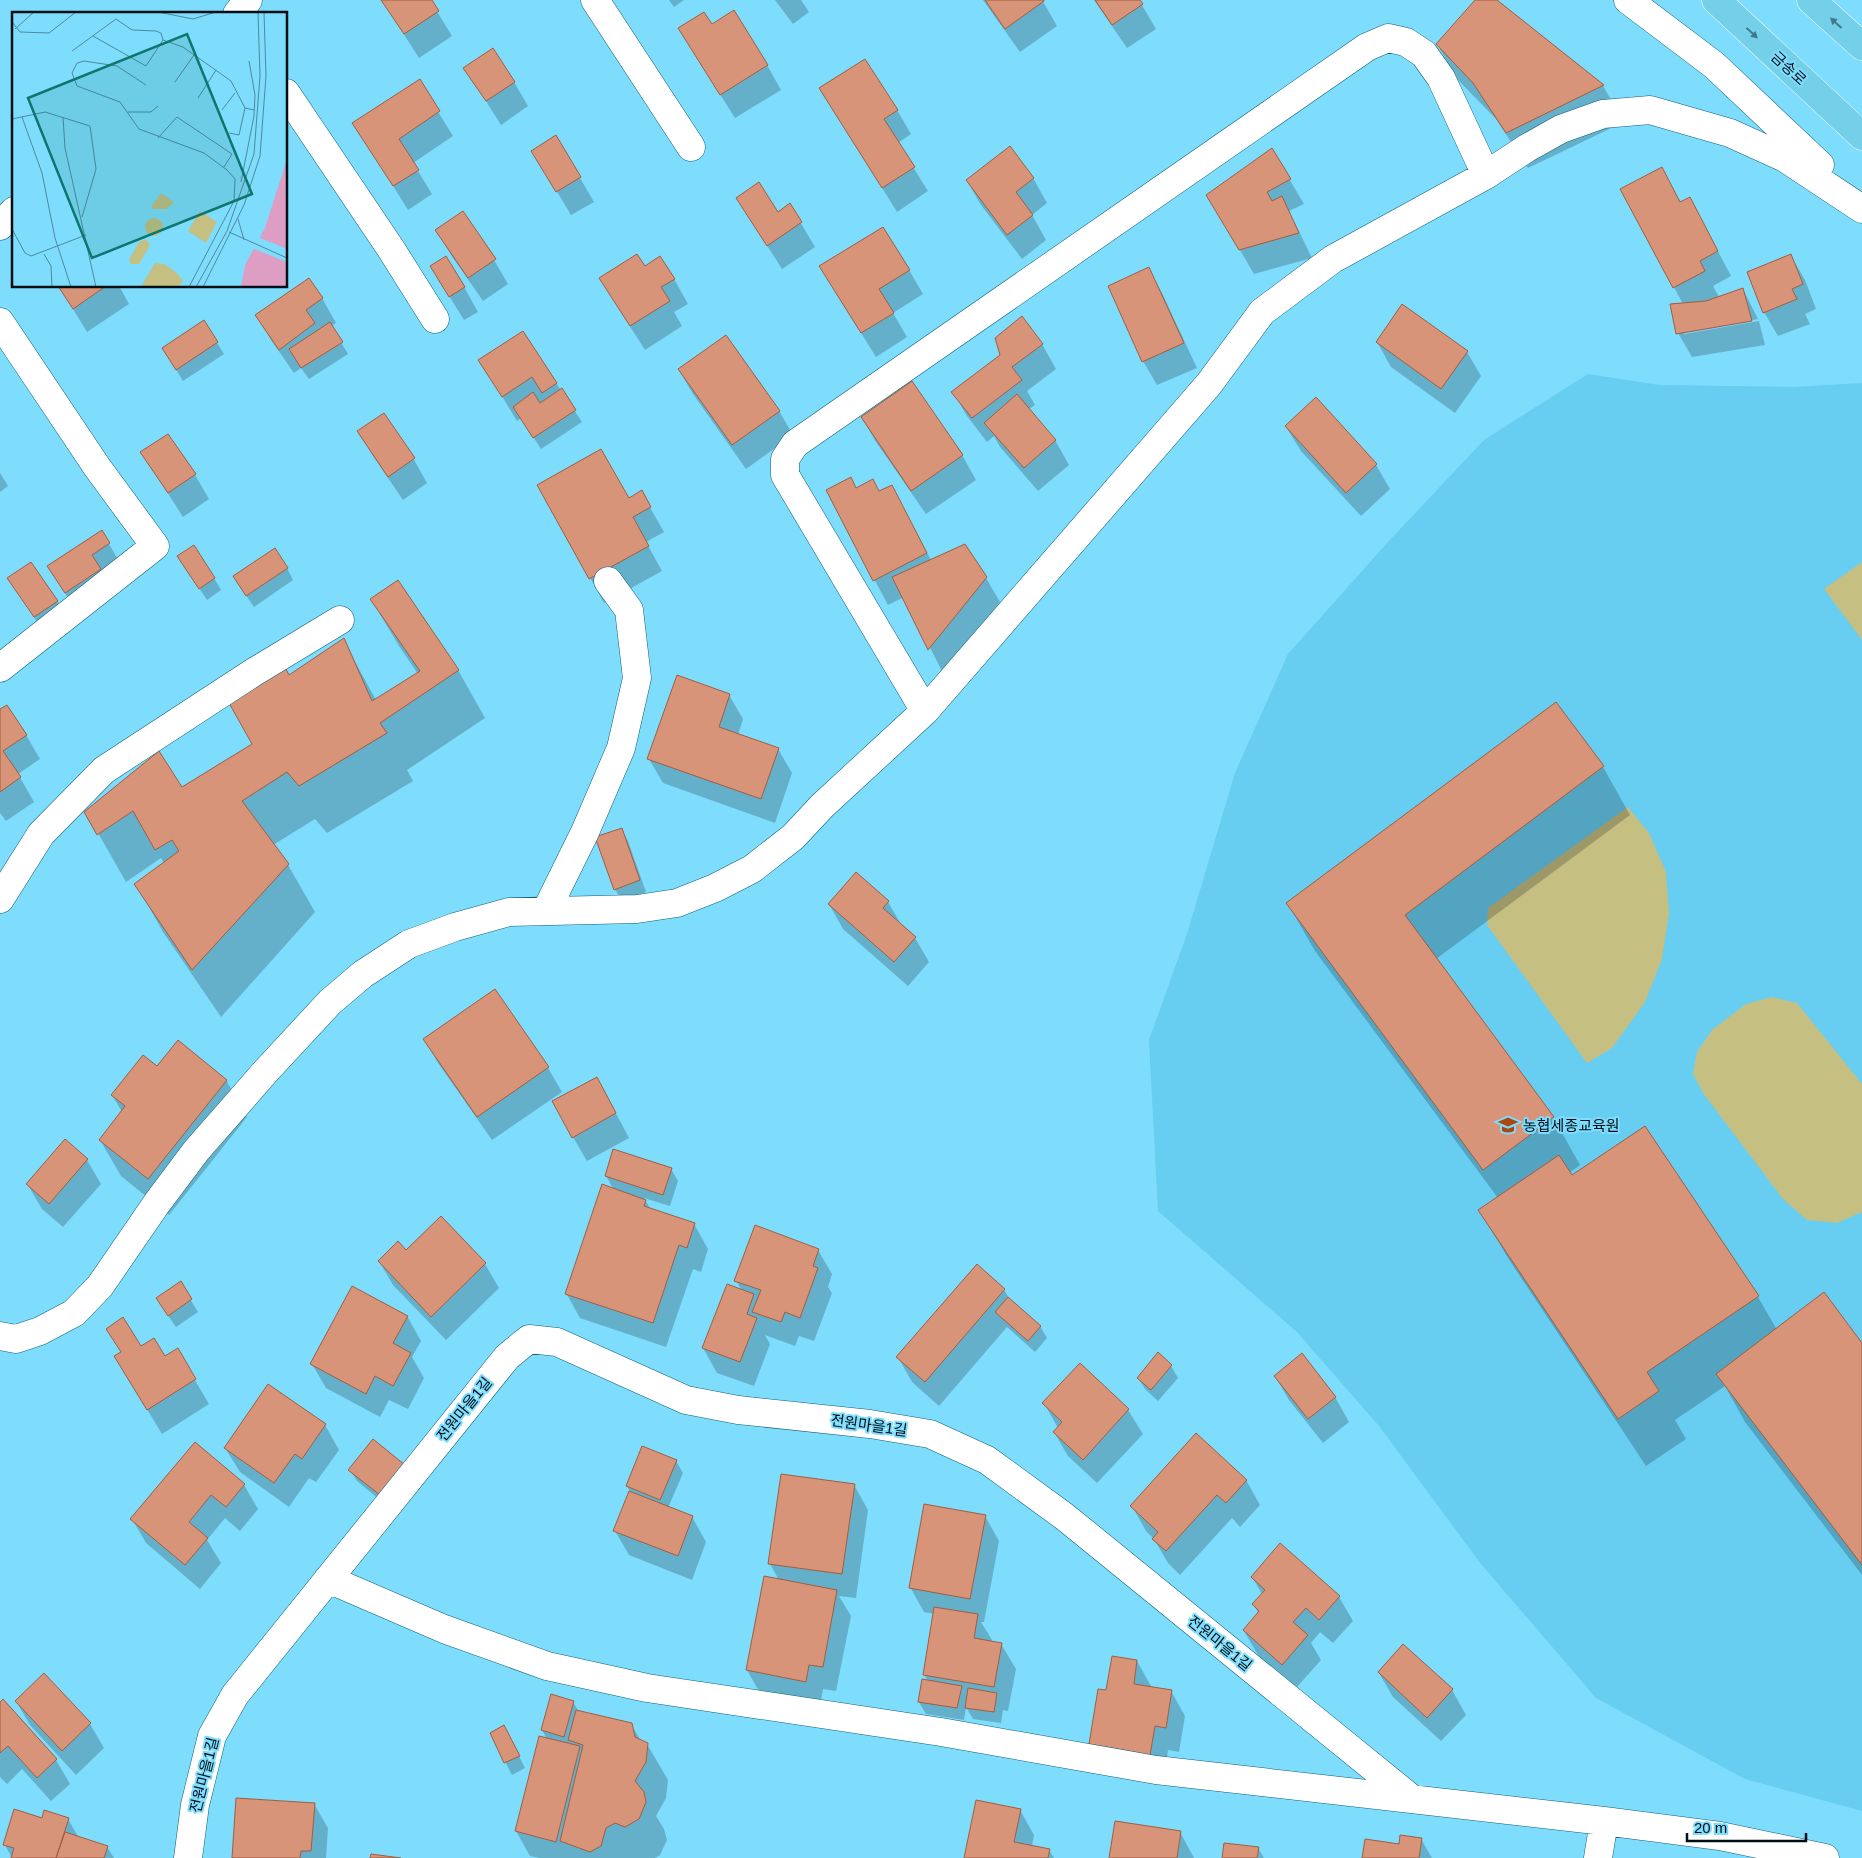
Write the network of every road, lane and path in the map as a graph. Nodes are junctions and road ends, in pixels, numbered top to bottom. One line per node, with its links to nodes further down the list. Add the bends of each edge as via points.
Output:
1 (248, 0): 6 (street)
2 (595, 0): 10 (street)
3 (1628, 0): 12 (street, via 1714,65)
4 (1716, 0): 9 (main road, 금송로, one-way to 9)
5 (1811, 0): 7 (main road, one-way to 5)
6 (239, 12)
7 (1862, 46)
8 (288, 96): 15 (street)
9 (1862, 136)
10 (691, 147)
11 (1486, 175): 12 (street, via 1561,129 1603,114 1650,110 1730,133 1785,158); 20 (street, via 1333,259 1262,312 1209,384); 20 (street, via 1440,78 1424,54 1406,42 1388,38 1367,47 795,444 786,459 785,475)
12 (1862, 207)
13 (12, 213): 14 (street)
14 (0, 226)
15 (435, 319)
16 (0, 322): 19 (street, via 155,546)
17 (608, 581): 22 (street, via 629,610 637,678 621,748)
18 (340, 620): 21 (street, via 104,770 41,834)
19 (0, 668)
20 (925, 711): 22 (street, via 793,837 752,869 677,903 637,908)
21 (0, 899)
22 (546, 911): 23 (street, via 509,912 454,927 409,944 363,974 330,1002 196,1151 100,1286 74,1313 16,1340)
23 (0, 1336)
24 (328, 1579): 25 (street, via 444,1629 547,1666 647,1688 941,1732 1156,1770); 25 (street, 전원마을1길, via 507,1357 529,1340 557,1342 686,1400 738,1410 930,1434 986,1460 1065,1517); 27 (street, 전원마을1길, via 234,1695 212,1736 195,1806)
25 (1412, 1799): 26 (street)
26 (1604, 1821): 28 (street); 29 (street, via 1720,1836)
27 (188, 1858)
28 (1598, 1858)
29 (1824, 1858)

